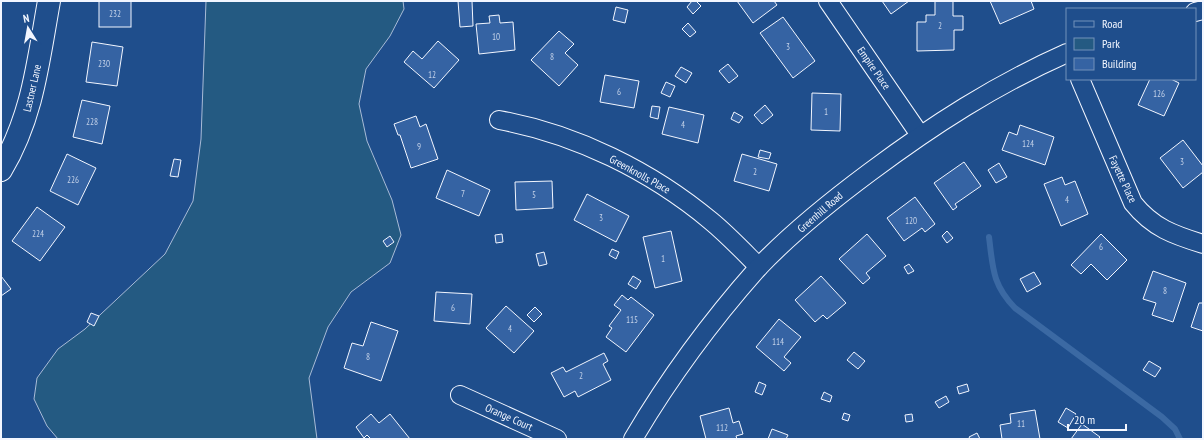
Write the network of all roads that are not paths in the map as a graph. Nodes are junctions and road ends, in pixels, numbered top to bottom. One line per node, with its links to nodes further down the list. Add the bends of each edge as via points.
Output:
1 (49, 1): 7 (street, Lastner Lane, via 24,126)
2 (828, 1): 6 (street, Empire Place)
3 (1066, 53): 6 (street, Greenhill Road, via 994,89)
4 (1080, 80): 8 (street, Fayette Place, via 1133,204 1157,226)
5 (499, 120): 9 (street, Greenknolls Place, via 557,135 641,172 712,221)
6 (920, 135): 9 (street, Greenhill Road, via 842,193 798,230)
7 (1, 170)
8 (1203, 244)
9 (760, 267): 12 (street, Greenhill Road, via 704,333 652,407)
10 (460, 395): 11 (street, Orange Court)
11 (557, 439)
12 (633, 439)

